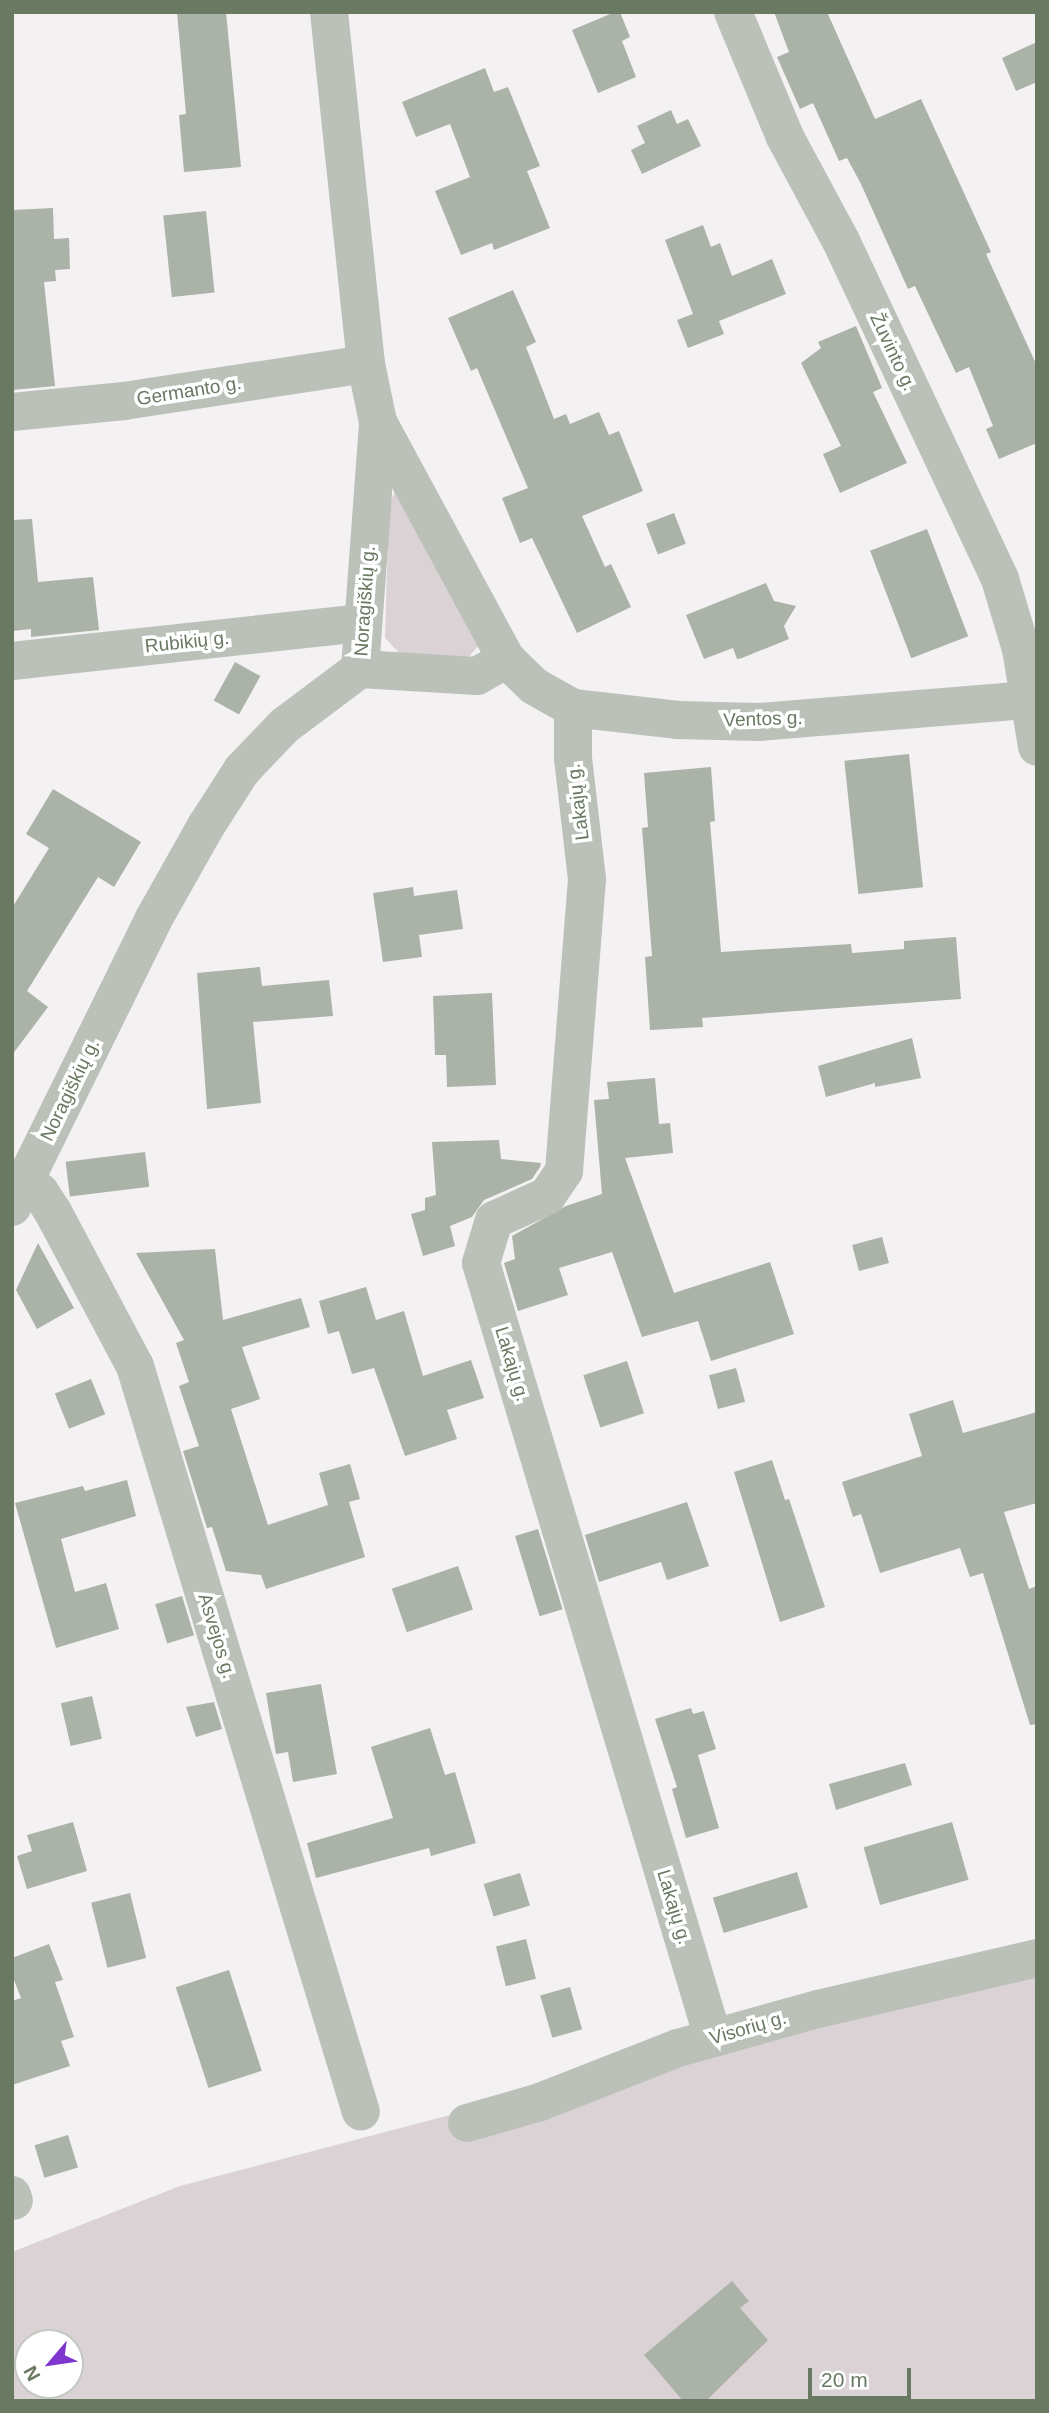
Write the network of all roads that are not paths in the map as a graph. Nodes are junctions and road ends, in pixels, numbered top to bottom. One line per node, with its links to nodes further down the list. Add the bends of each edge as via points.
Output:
1 (329, 12): 3 (street, Noragiškių g.)
2 (733, 12): 10 (street, Žuvinto g., via 785,137 841,241 1000,579)
3 (366, 364): 4 (street, Germanto g., via 124,401); 5 (street, Noragiškių g.)
4 (12, 412)
5 (378, 422): 6 (street, Noragiškių g.); 7 (street, Ventos g.)
6 (363, 623): 8 (street, Rubikių g.); 9 (street, Noragiškių g.)
7 (506, 659): 9 (street, via 477,676); 11 (street, Ventos g., via 534,686)
8 (12, 661)
9 (360, 669): 13 (street, Noragiškių g., via 284,726 242,770 153,920)
10 (1032, 700): 11 (street, Ventos g., via 759,722 678,720); 12 (street, Žuvinto g.)
11 (573, 708): 15 (street, Lakajų g., via 573,758 587,879 564,1171 547,1196 494,1220 481,1263)
12 (1037, 747)
13 (19, 1195): 16 (street, Asvejos g., via 40,1192 54,1212 135,1366)
14 (1037, 1958): 15 (street, Visorių g., via 818,2008)
15 (713, 2038): 17 (street, Visorių g., via 540,2102)
16 (361, 2112)
17 (467, 2123)

